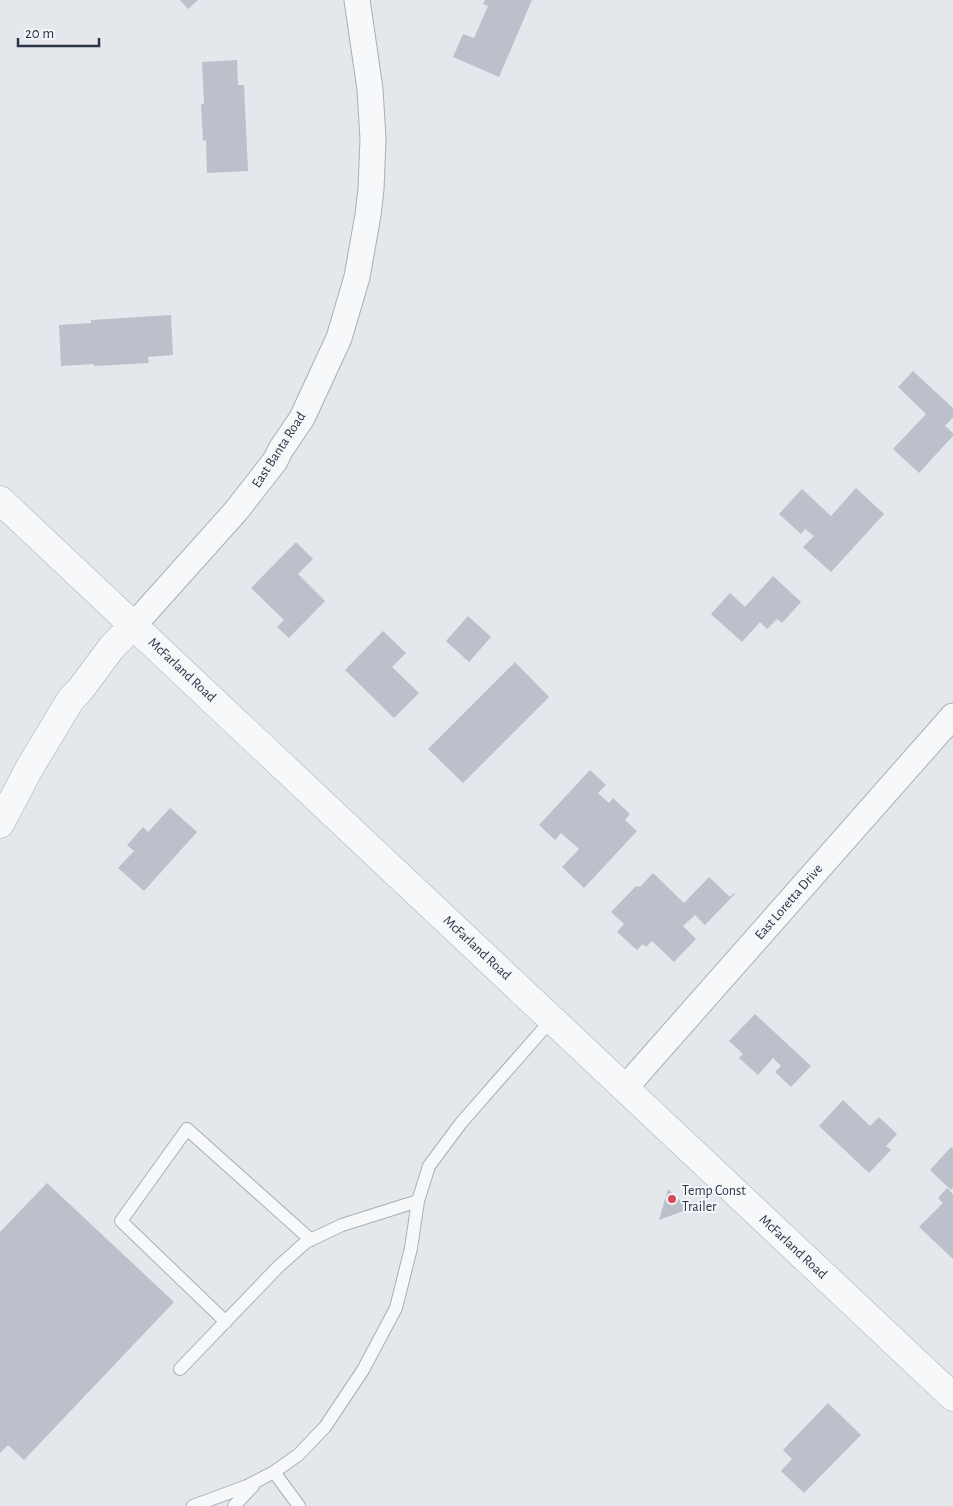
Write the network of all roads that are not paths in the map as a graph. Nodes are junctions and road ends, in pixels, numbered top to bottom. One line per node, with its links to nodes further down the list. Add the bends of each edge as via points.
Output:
1 (357, 0): 3 (street, East Banta Road, via 370,89 371,189 358,277 339,338 302,418 275,461 236,511)
2 (0, 500): 3 (street, McFarland Road)
3 (134, 625): 5 (street, East Banta Road, via 71,699); 6 (street, McFarland Road)
4 (953, 716): 7 (street, East Loretta Drive)
5 (0, 824)
6 (552, 1019): 7 (street, McFarland Road); 8 (lane, via 461,1123 429,1166)
7 (625, 1088): 12 (street, McFarland Road)
8 (418, 1201): 9 (lane, via 342,1226); 13 (lane, via 411,1248 396,1308 363,1370 324,1427 298,1454)
9 (311, 1240): 10 (lane, via 294,1252); 10 (lane, via 187,1129 122,1221)
10 (226, 1322): 11 (lane)
11 (180, 1369)
12 (953, 1397)
13 (274, 1472): 14 (lane); 17 (lane)
14 (256, 1482): 15 (lane); 16 (lane)
15 (193, 1506)
16 (234, 1506)
17 (299, 1506)

